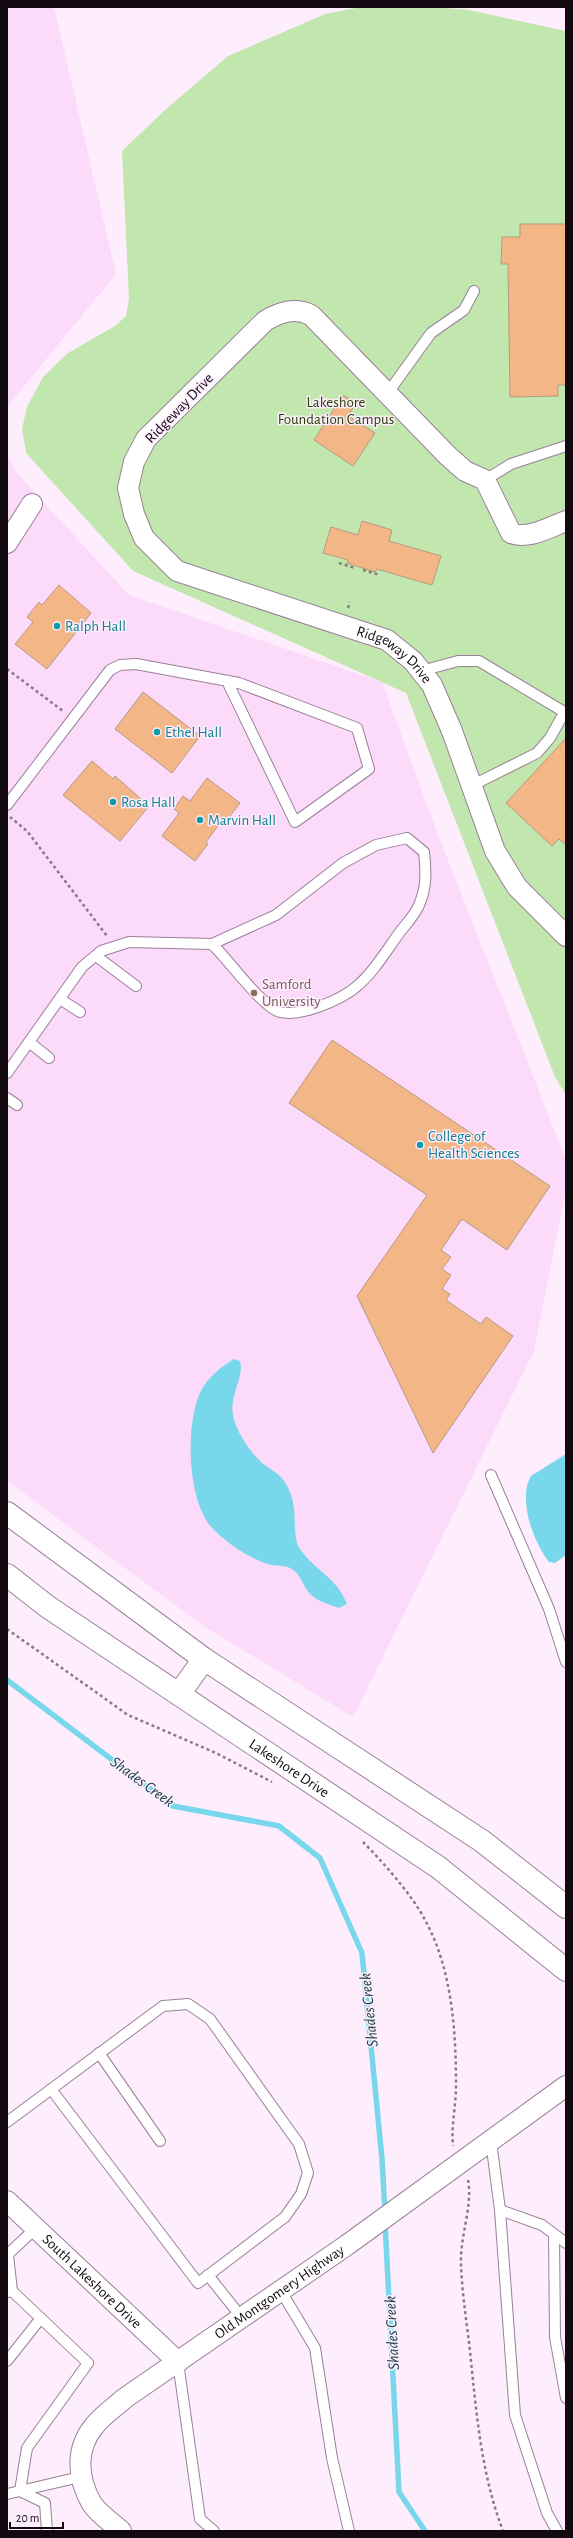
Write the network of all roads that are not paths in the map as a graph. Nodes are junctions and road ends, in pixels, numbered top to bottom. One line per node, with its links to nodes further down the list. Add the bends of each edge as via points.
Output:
1 (474, 291): 2 (lane, via 464,310 431,333)
2 (387, 394): 4 (street, Ridgeway Drive, via 465,471); 8 (street, Ridgeway Drive, via 311,315 296,310 275,315 265,321 146,439 134,462 128,488 134,514 144,538 177,572 387,640)
3 (566, 446): 4 (lane, via 511,464)
4 (485, 480): 6 (street, via 511,533 522,536)
5 (32, 504): 7 (street)
6 (566, 521)
7 (7, 543)
8 (421, 671): 10 (lane, via 458,661 479,661); 11 (street, Ridgeway Drive, via 432,685)
9 (227, 681): 9 (lane, via 239,683 357,728 369,769 295,822); 12 (lane, via 148,664 120,665 110,670)
10 (565, 713): 11 (lane, via 550,738 537,753)
11 (471, 786): 13 (street, Ridgeway Drive, via 495,851 517,887)
12 (7, 805)
13 (566, 936)
14 (212, 944): 14 (lane, via 276,916 343,863 376,845 407,838 424,852 427,878 418,906 380,962 356,988 323,1004 299,1013 279,1012 258,997); 15 (lane, via 129,942 101,951)
15 (96, 956): 16 (lane); 17 (lane, via 82,967)
16 (136, 986)
17 (60, 998): 18 (lane); 19 (lane)
18 (80, 1012)
19 (29, 1042): 20 (lane); 21 (lane)
20 (49, 1058)
21 (7, 1073)
22 (7, 1098): 23 (lane)
23 (17, 1105)
24 (491, 1475): 28 (lane, via 549,1609)
25 (7, 1513): 27 (main road)
26 (7, 1575): 29 (main road, Lakeshore Drive, via 48,1607)
27 (204, 1659): 29 (main road); 30 (main road, via 482,1841)
28 (566, 1662)
29 (179, 1694): 31 (main road, Lakeshore Drive, via 438,1867)
30 (566, 1907)
31 (566, 1970)
32 (99, 2053): 34 (lane); 36 (lane); 44 (lane, via 163,2006 188,2004 210,2019 299,2144 308,2173 301,2194 285,2217)
33 (566, 2086): 37 (street, Old Montgomery Highway)
34 (51, 2089): 35 (lane); 44 (lane, via 198,2283)
35 (7, 2122)
36 (160, 2141)
37 (491, 2141): 39 (lane); 45 (street, Old Montgomery Highway)
38 (7, 2201): 40 (street, South Lakeshore Drive)
39 (500, 2210): 41 (lane, via 542,2224); 61 (lane, via 515,2415 547,2513)
40 (36, 2228): 43 (lane); 51 (street, South Lakeshore Drive)
41 (554, 2234): 42 (lane); 49 (lane)
42 (566, 2243)
43 (7, 2255): 46 (lane)
44 (208, 2275): 48 (lane)
45 (281, 2291): 48 (street, Old Montgomery Highway); 60 (lane, via 315,2348 332,2458)
46 (10, 2292): 47 (lane)
47 (41, 2318): 50 (lane); 55 (lane, via 88,2363 28,2448)
48 (242, 2318): 51 (street, Old Montgomery Highway)
49 (562, 2346): 52 (lane)
50 (7, 2361)
51 (178, 2362): 54 (street, Old Montgomery Highway, via 125,2398 95,2424 85,2440 79,2462); 59 (lane, via 200,2519)
52 (563, 2368): 53 (lane)
53 (566, 2398)
54 (80, 2477): 55 (lane); 58 (street, Old Montgomery Highway, via 93,2505)
55 (20, 2491): 56 (lane); 57 (lane, via 45,2503)
56 (7, 2494)
57 (47, 2531)
58 (121, 2531)
59 (214, 2531)
60 (349, 2531)
61 (557, 2531)

